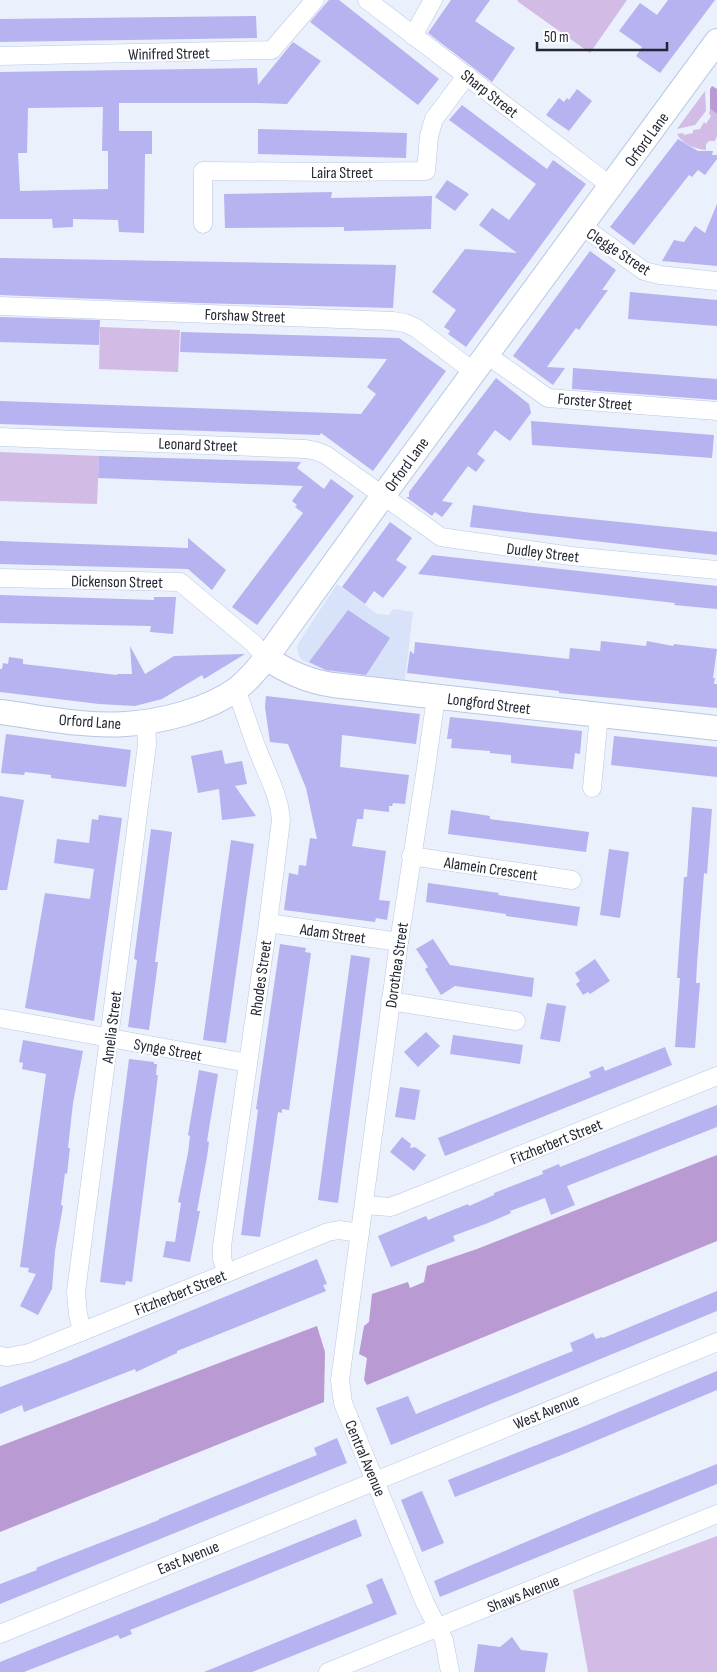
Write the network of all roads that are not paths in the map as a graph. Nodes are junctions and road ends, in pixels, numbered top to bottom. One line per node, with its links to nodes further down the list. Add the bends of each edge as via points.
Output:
1 (315, 0): 6 (street, Winifred Street, via 272,50)
2 (368, 0): 4 (street, Sharp Street)
3 (433, 0): 4 (street)
4 (413, 36): 7 (street, Sharp Street)
5 (717, 41): 8 (street, Orford Lane)
6 (0, 56)
7 (468, 75): 8 (street, Sharp Street); 9 (street, Laira Street, via 434,119 426,171 203,171)
8 (611, 186): 10 (street, Orford Lane)
9 (203, 224)
10 (582, 226): 11 (street, Clegge Street, via 651,273); 13 (street, Orford Lane)
11 (717, 281)
12 (0, 306): 13 (street, Forshaw Street, via 394,321 416,328)
13 (481, 364): 14 (street, Forster Street, via 548,398); 16 (street, Orford Lane)
14 (717, 411)
15 (0, 437): 16 (street, Leonard Street, via 306,449 326,455)
16 (382, 497): 17 (street, Dudley Street, via 434,534 447,539 571,556); 19 (street, Orford Lane)
17 (717, 570)
18 (0, 578): 19 (street, Dickenson Street, via 180,582 253,643)
19 (266, 658): 20 (street, Orford Lane); 21 (street, Longford Street, via 290,673 317,683)
20 (236, 689): 24 (street, Orford Lane, via 192,710); 29 (street, Rhodes Street, via 280,808 280,834)
21 (436, 697): 23 (street, Longford Street); 27 (street, Dorothea Street)
22 (0, 712): 24 (street, Orford Lane, via 102,724)
23 (599, 715): 25 (street, Longford Street); 26 (street)
24 (146, 722): 34 (street, Amelia Street, via 147,745)
25 (717, 728)
26 (592, 788)
27 (411, 856): 28 (street, Alamein Crescent); 30 (street, Dorothea Street)
28 (572, 880)
29 (268, 923): 30 (street, Adam Street); 35 (street, Rhodes Street)
30 (399, 942): 31 (street, Dorothea Street)
31 (390, 1000): 33 (street); 37 (street, Dorothea Street)
32 (0, 1018): 34 (street, Synge Street)
33 (516, 1021)
34 (110, 1038): 35 (street, Synge Street); 40 (street, Amelia Street, via 76,1292)
35 (248, 1063): 39 (street, Rhodes Street, via 222,1246)
36 (717, 1076): 37 (street, Fitzherbert Street, via 401,1203 390,1207)
37 (364, 1205): 38 (street, Dorothea Street)
38 (360, 1233): 39 (street, Fitzherbert Street, via 328,1232); 43 (street, Central Avenue, via 340,1380 344,1403)
39 (227, 1273): 40 (street, Fitzherbert Street)
40 (82, 1332): 42 (street, Fitzherbert Street, via 29,1353)
41 (717, 1342): 43 (street, West Avenue)
42 (0, 1356)
43 (376, 1480): 45 (street, Central Avenue); 46 (street, East Avenue)
44 (717, 1514): 45 (street, Shaws Avenue)
45 (438, 1627): 47 (street, Shaws Avenue); 48 (street, Central Avenue)
46 (0, 1634)
47 (328, 1672)
48 (450, 1672)

